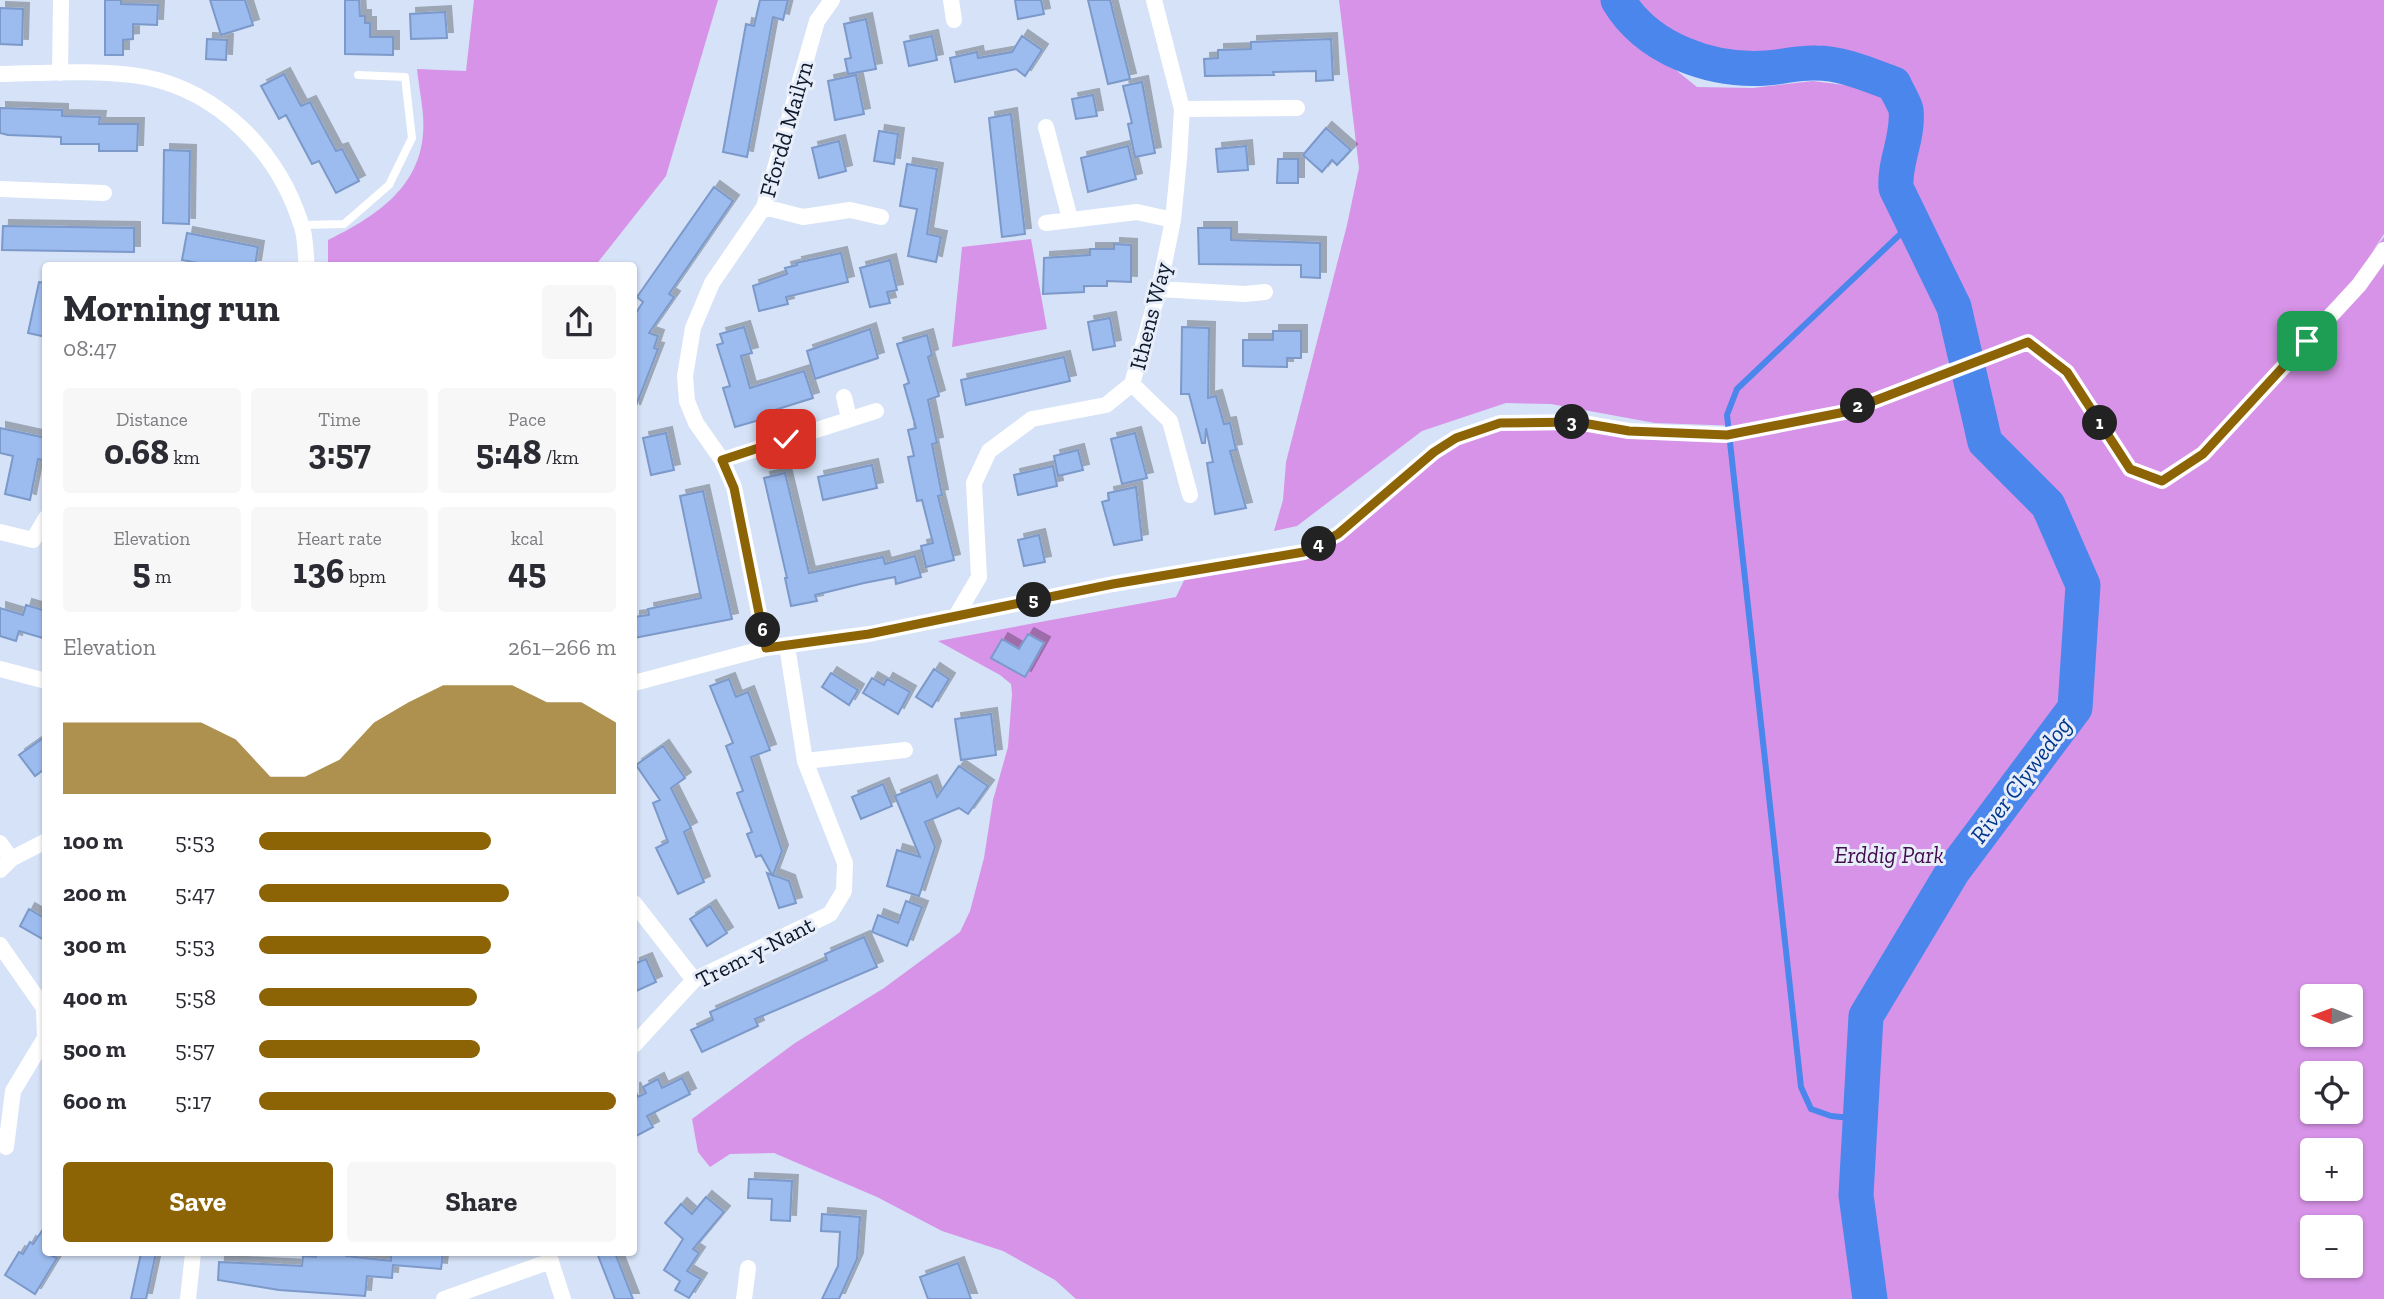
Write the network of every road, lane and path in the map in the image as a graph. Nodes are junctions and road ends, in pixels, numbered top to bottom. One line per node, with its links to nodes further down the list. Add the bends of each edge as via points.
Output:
1 (61, 0): 6 (street)
2 (832, 0): 14 (street, Ffordd Mailyn, via 817,21)
3 (951, 0): 5 (street)
4 (1154, 0): 10 (street, Ithens Way)
5 (954, 20)
6 (60, 73): 7 (street); 19 (street, via 144,77 195,94 240,123 274,166)
7 (0, 74)
8 (358, 75): 19 (lane, via 405,77 412,138 389,185 344,224)
9 (1297, 108): 10 (street)
10 (1182, 109): 17 (street, Ithens Way)
11 (1046, 127): 16 (street)
12 (0, 189): 13 (street)
13 (104, 193)
14 (764, 207): 15 (street, via 803,217 850,210); 28 (street, Ffordd Mailyn, via 712,283 687,353 687,401)
15 (881, 217)
16 (1070, 219): 17 (street, via 1137,212); 18 (street)
17 (1173, 219): 22 (street, Ithens Way)
18 (1046, 223)
19 (302, 225): 21 (street)
20 (2384, 250): 32 (street, via 2359,285 2203,454 2162,481 2130,469 2067,372 2028,342 1845,412 1732,434 1629,431 1577,422 1500,423 1456,438 1434,452 1338,534 1304,552)
21 (307, 262)
22 (1159, 289): 23 (street); 24 (street, Ithens Way)
23 (1265, 292)
24 (1132, 384): 29 (street, via 1170,421); 32 (street, Ithens Way, via 1106,405 1032,419 989,451 974,484 979,577)
25 (844, 397): 27 (street)
26 (876, 411): 27 (street)
27 (849, 418): 28 (street)
28 (722, 460): 34 (street, Ffordd Mailyn, via 734,488)
29 (1190, 495)
30 (42, 525): 31 (street, via 33,540)
31 (0, 532)
32 (956, 616): 33 (street)
33 (787, 646): 34 (street); 39 (street, Trem-y-Nant)
34 (766, 648): 37 (street)
35 (0, 669): 36 (street)
36 (42, 680)
37 (637, 682)
38 (905, 750): 39 (street)
39 (805, 761): 45 (street, Trem-y-Nant, via 845,863 844,891 830,914)
40 (0, 843): 42 (street)
41 (42, 843): 42 (street)
42 (5, 865)
43 (637, 907): 45 (street)
44 (0, 945): 46 (street)
45 (694, 980): 47 (street, Trem-y-Nant)
46 (42, 1005)
47 (637, 1042)
48 (42, 1043): 49 (street, via 13,1091)
49 (3, 1147): 50 (street)
50 (5, 1164)
51 (193, 1256): 54 (street)
52 (550, 1257): 55 (street); 56 (street)
53 (748, 1268): 57 (street)
54 (188, 1299)
55 (444, 1299)
56 (563, 1299)
57 (744, 1299)

